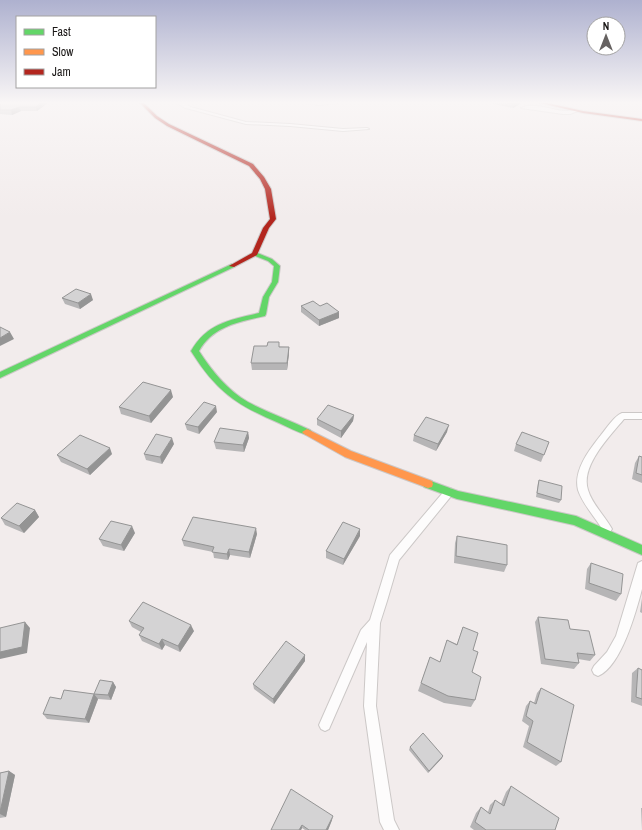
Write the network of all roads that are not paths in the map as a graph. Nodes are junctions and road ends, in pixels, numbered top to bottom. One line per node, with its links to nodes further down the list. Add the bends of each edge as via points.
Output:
1 (201, 141): 2 (street, via 251,165 270,189 273,219 266,228)
2 (255, 254): 3 (street); 5 (street, via 277,266 275,282 266,297 262,314 209,331 197,343 195,351 202,363 228,392 252,408 284,420 348,454)
3 (0, 375)
4 (642, 416): 6 (lane, via 622,416 600,442 582,473 582,489)
5 (449, 492): 6 (street, via 576,521); 9 (lane, via 394,558)
6 (611, 535): 7 (street)
7 (642, 550)
8 (642, 566): 10 (lane, via 620,640 607,662)
9 (374, 623): 11 (lane, via 365,634); 12 (lane, via 370,706 387,822)
10 (598, 670)
11 (325, 725)
12 (392, 830)

